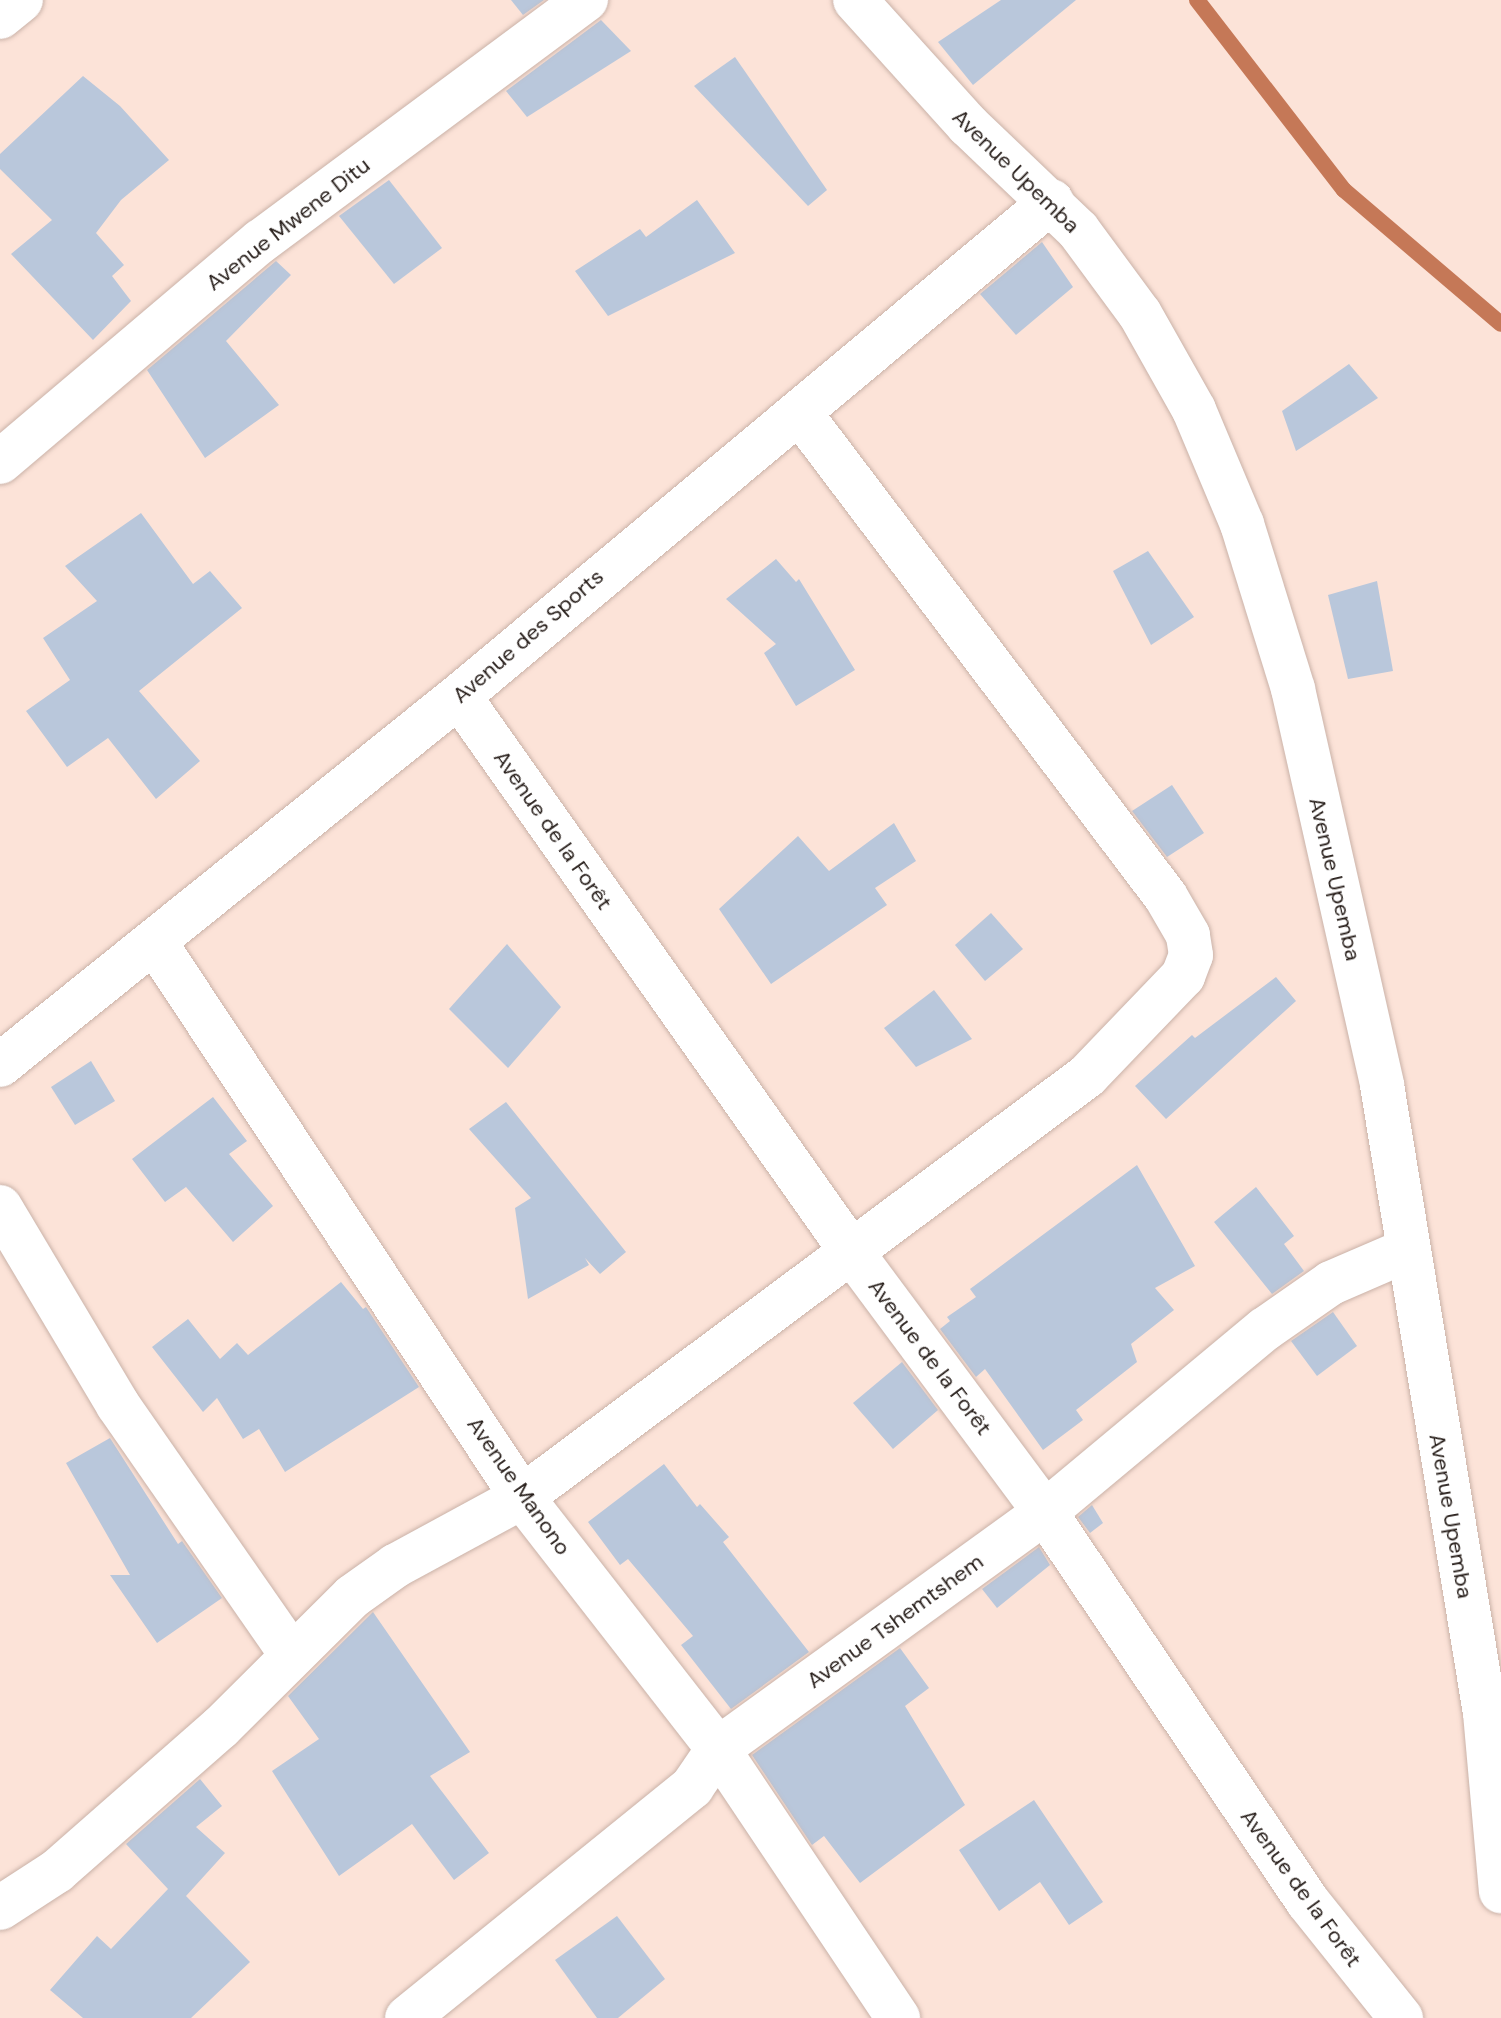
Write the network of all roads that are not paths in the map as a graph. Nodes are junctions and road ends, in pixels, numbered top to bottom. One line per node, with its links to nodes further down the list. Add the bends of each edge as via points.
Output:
1 (21, 0): 4 (street)
2 (586, 0): 7 (street, Avenue Mwene Ditu, via 261,241)
3 (855, 0): 5 (street, Avenue Upemba, via 968,125)
4 (0, 17)
5 (1052, 201): 6 (street, Avenue des Sports); 13 (street, Avenue Upemba, via 1140,314 1194,410 1242,524 1293,689 1382,1085)
6 (800, 413): 8 (street, Avenue des Sports, via 602,572); 12 (street, via 1166,897 1188,935 1191,955 1164,1002 1087,1076)
7 (0, 462)
8 (459, 696): 9 (street, Avenue des Sports); 12 (street, Avenue de la Forêt)
9 (156, 944): 10 (street, Avenue des Sports); 14 (street, Avenue Manono)
10 (0, 1065)
11 (0, 1207): 16 (street, via 118,1405)
12 (851, 1251): 14 (street); 15 (street, Avenue de la Forêt)
13 (1405, 1251): 15 (street, Avenue Tshemtshem, via 1331,1283 1297,1305); 18 (street, Avenue Upemba, via 1485,1713)
14 (522, 1497): 16 (street, via 395,1566 353,1596); 17 (street, Avenue Manono)
15 (1045, 1512): 17 (street, Avenue Tshemtshem); 22 (street, Avenue de la Forêt, via 1308,1902)
16 (291, 1654): 19 (street, via 220,1728 57,1871)
17 (718, 1749): 20 (street, Avenue Tshemtshem, via 692,1787); 21 (street, Avenue Manono)
18 (1501, 1891)
19 (0, 1908)
20 (407, 2018)
21 (898, 2018)
22 (1401, 2018)

